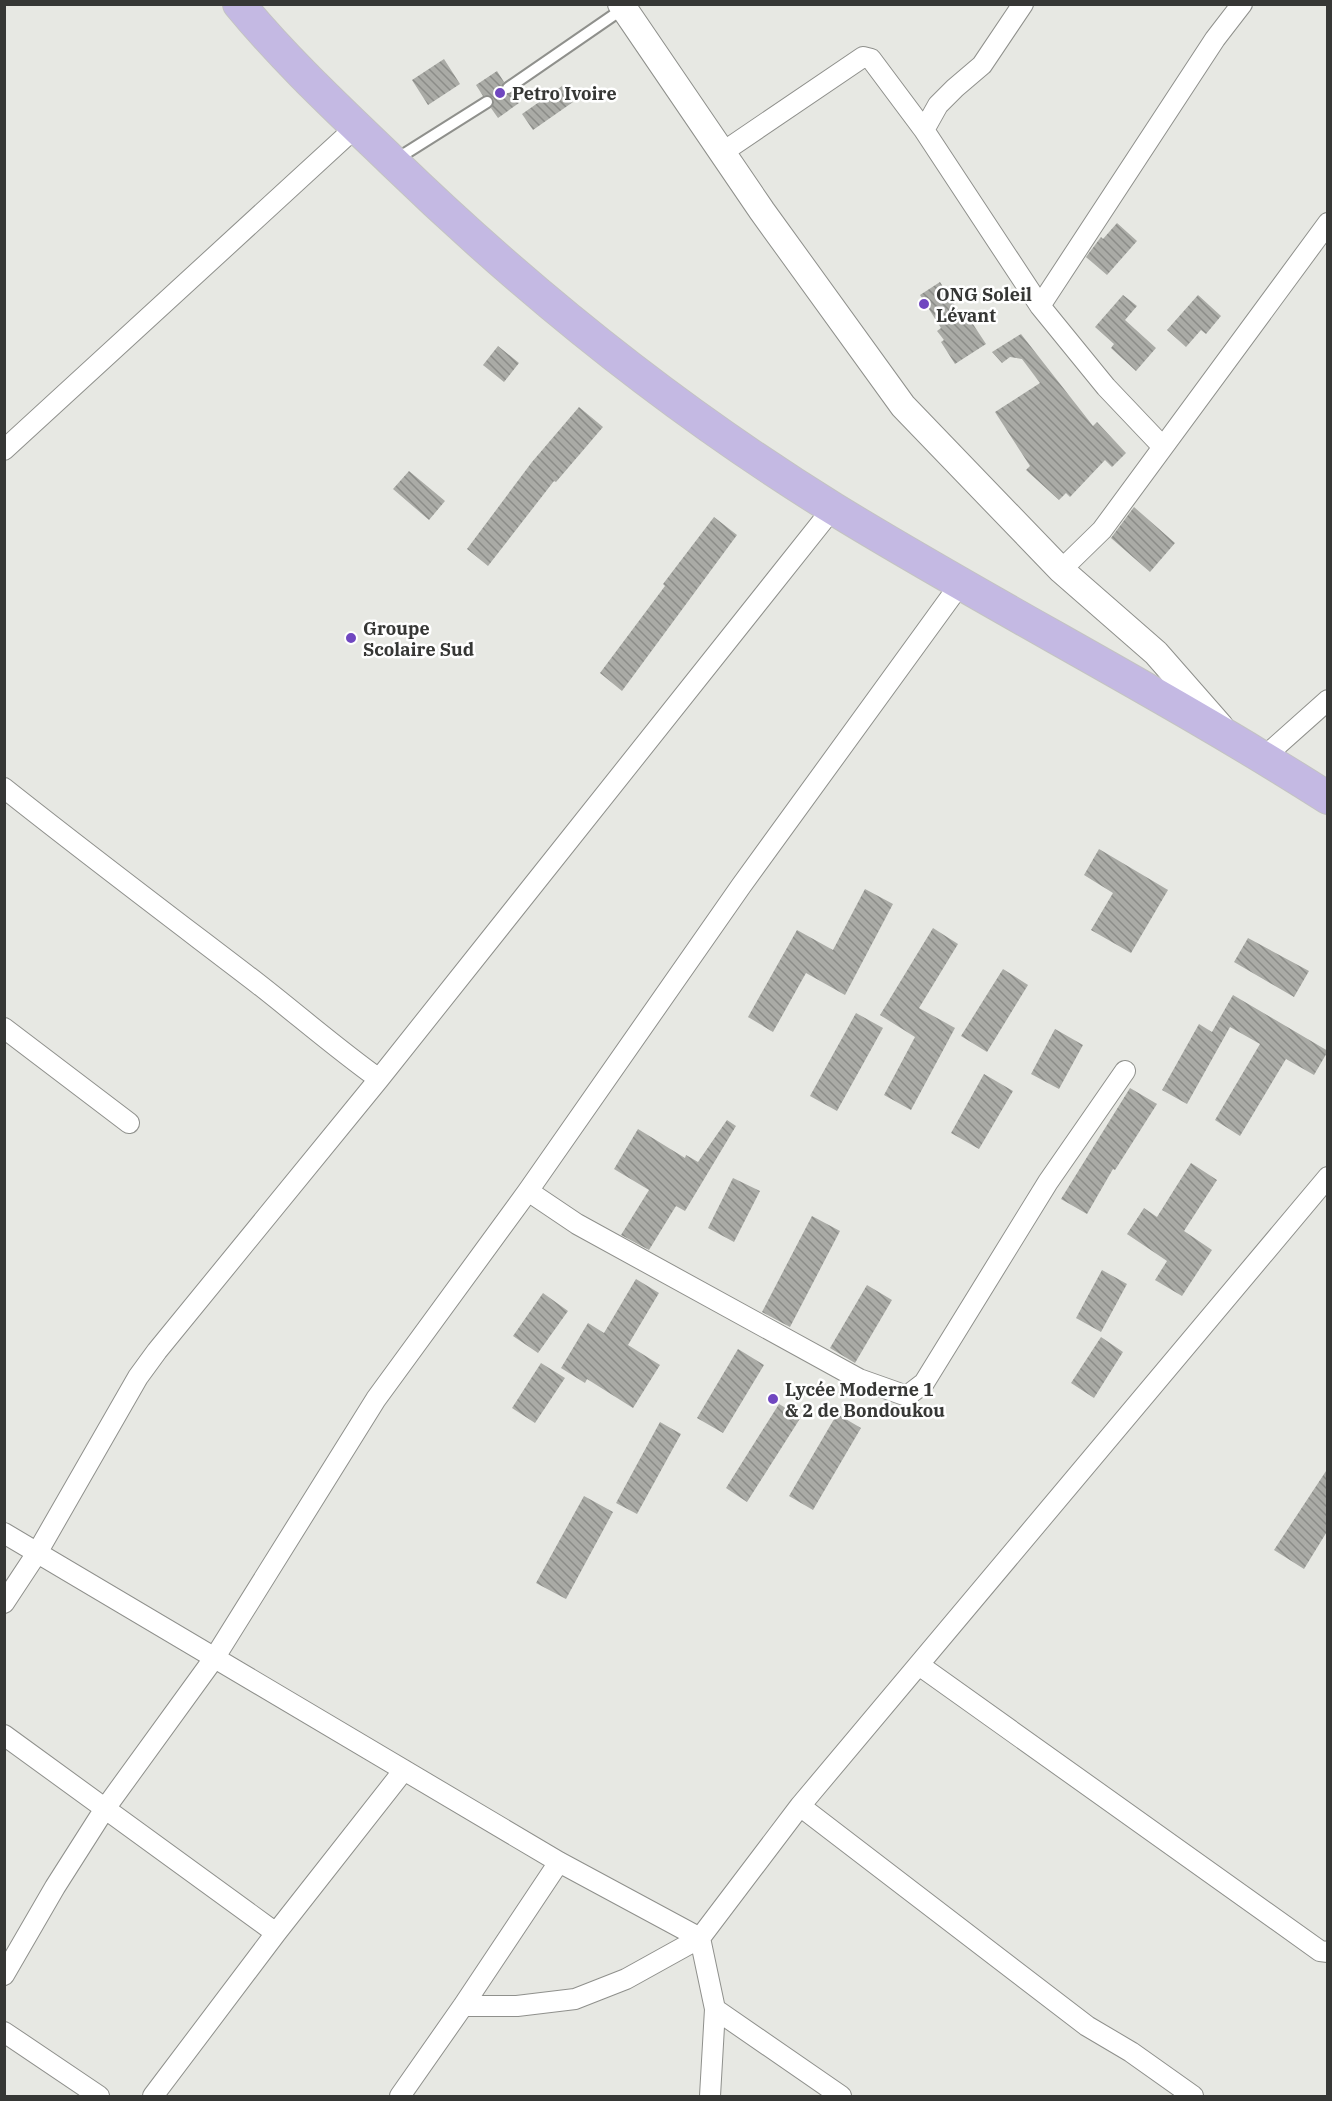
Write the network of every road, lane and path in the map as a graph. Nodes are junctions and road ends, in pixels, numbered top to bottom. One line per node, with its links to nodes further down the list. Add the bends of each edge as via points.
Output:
1 (238, 4): 7 (main road)
2 (1023, 4): 8 (street, via 982,65 938,105)
3 (1242, 4): 12 (street)
4 (622, 6): 5 (lane); 9 (street)
5 (508, 88)
6 (487, 102): 10 (lane)
7 (356, 127): 10 (main road); 14 (street)
8 (924, 130): 9 (street, via 871,59 863,57); 12 (street)
9 (723, 152): 16 (street, via 903,406)
10 (392, 162): 15 (main road, via 507,268 606,348 708,425)
11 (1328, 223): 13 (street)
12 (1040, 306): 13 (street, via 1106,387)
13 (1163, 447): 16 (street, via 1102,530)
14 (4, 450)
15 (833, 508): 17 (main road); 25 (street)
16 (1062, 570): 19 (street, via 1156,653)
17 (961, 583): 19 (main road); 28 (street, via 748,876)
18 (1328, 700): 20 (street)
19 (1229, 737): 20 (main road)
20 (1264, 757): 22 (main road)
21 (4, 788): 25 (street)
22 (1328, 798)
23 (4, 1028): 26 (street)
24 (1125, 1071): 28 (street, via 1048,1182 924,1383 907,1396 859,1379 577,1224)
25 (379, 1079): 30 (street, via 144,1368)
26 (129, 1123)
27 (1328, 1177): 33 (street)
28 (528, 1191): 32 (street, via 376,1399)
29 (4, 1533): 30 (street)
30 (37, 1553): 31 (street); 32 (street)
31 (4, 1603)
32 (215, 1657): 35 (street); 37 (street)
33 (919, 1665): 36 (street); 41 (street, via 1320,1951)
34 (4, 1735): 37 (street)
35 (404, 1770): 38 (street); 39 (street)
36 (800, 1806): 40 (street); 51 (street, via 1087,2026)
37 (104, 1809): 39 (street); 42 (street)
38 (559, 1862): 40 (street); 43 (street)
39 (276, 1933): 47 (street)
40 (700, 1938): 43 (street, via 626,1978 575,1999 517,2006); 44 (street)
41 (1328, 1952)
42 (4, 1975)
43 (463, 2006): 48 (street)
44 (715, 2009): 49 (street); 50 (street)
45 (4, 2032): 46 (street)
46 (99, 2097)
47 (153, 2097)
48 (400, 2097)
49 (710, 2097)
50 (841, 2097)
51 (1193, 2097)

